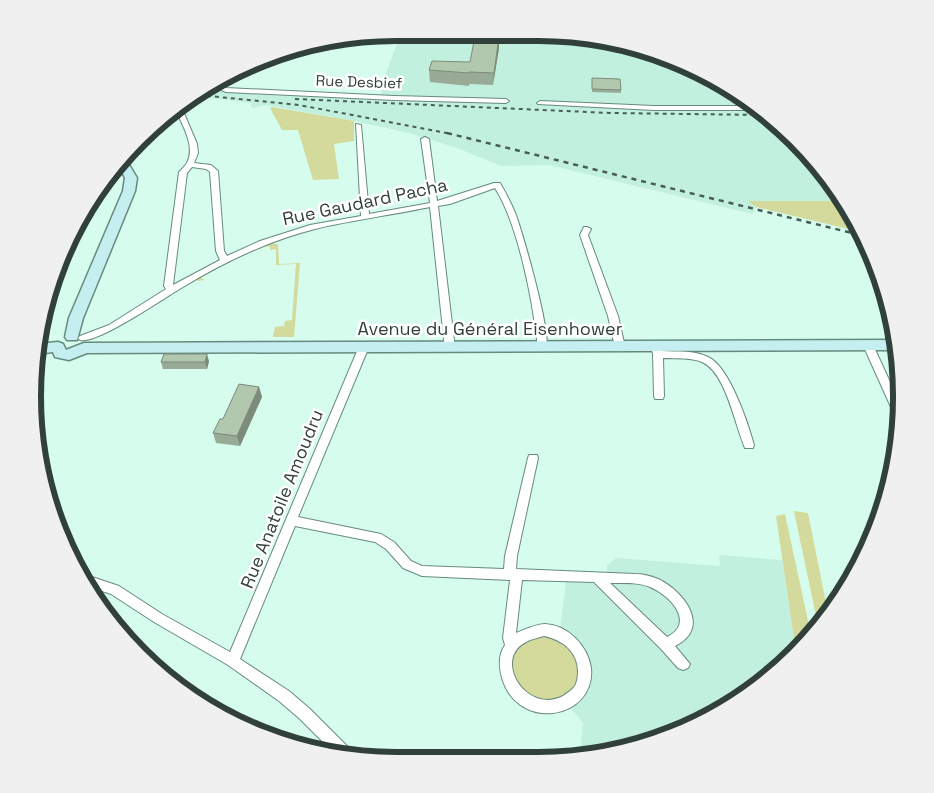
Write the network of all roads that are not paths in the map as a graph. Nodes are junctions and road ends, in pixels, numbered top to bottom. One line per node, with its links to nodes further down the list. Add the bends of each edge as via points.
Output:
1 (220, 88): 2 (street, Rue Desbief)
2 (506, 101)
3 (540, 104): 4 (street)
4 (744, 108)
5 (181, 114): 8 (street, via 193,144)
6 (358, 125): 11 (street)
7 (425, 139): 10 (street)
8 (190, 165): 13 (street, via 208,166 214,171 220,251); 14 (street, via 183,172)
9 (126, 166): 15 (main road, via 131,178 129,191 76,318)
10 (434, 205): 11 (street, Rue Gaudard Pacha); 20 (street, Rue Gaudard Pacha, via 497,185 502,190 527,269); 22 (street)
11 (365, 217): 13 (street, Rue Gaudard Pacha, via 313,227)
12 (587, 229): 18 (street, via 584,235 613,316)
13 (224, 260): 14 (street, Rue Gaudard Pacha)
14 (170, 289): 15 (street, Rue Gaudard Pacha, via 112,327)
15 (80, 341): 19 (main road, Avenue du Général Eisenhower, via 77,353 67,355 60,353 58,347); 21 (main road, Avenue du Général Eisenhower, via 112,349)
16 (868, 345): 17 (main road, Avenue du Général Eisenhower); 23 (main road, Avenue du Général Eisenhower); 25 (street)
17 (889, 345)
18 (620, 347): 20 (main road, Avenue du Général Eisenhower); 23 (main road, Avenue du Général Eisenhower)
19 (44, 348)
20 (543, 348): 22 (main road, Avenue du Général Eisenhower)
21 (363, 349): 22 (main road, Avenue du Général Eisenhower); 28 (street, Rue Anatoile Amoudru)
22 (450, 349)
23 (657, 350): 24 (street); 26 (street, via 713,363 746,428)
24 (659, 396)
25 (893, 400)
26 (749, 445)
27 (532, 458): 29 (street, via 511,556)
28 (292, 521): 29 (street, via 383,539 412,568); 34 (street, Rue Anatoile Amoudru)
29 (513, 575): 30 (street); 33 (street)
30 (598, 579): 32 (street); 32 (street, via 649,581 675,597 685,612 686,626 680,637)
31 (94, 583): 34 (street, via 114,590)
32 (666, 645): 35 (street)
33 (511, 646): 33 (street, via 504,669 507,681 525,701 538,706 564,704 582,686 585,673 581,655 569,639 544,630 520,637)
34 (233, 661): 36 (street, via 284,696)
35 (683, 664)
36 (338, 747)

